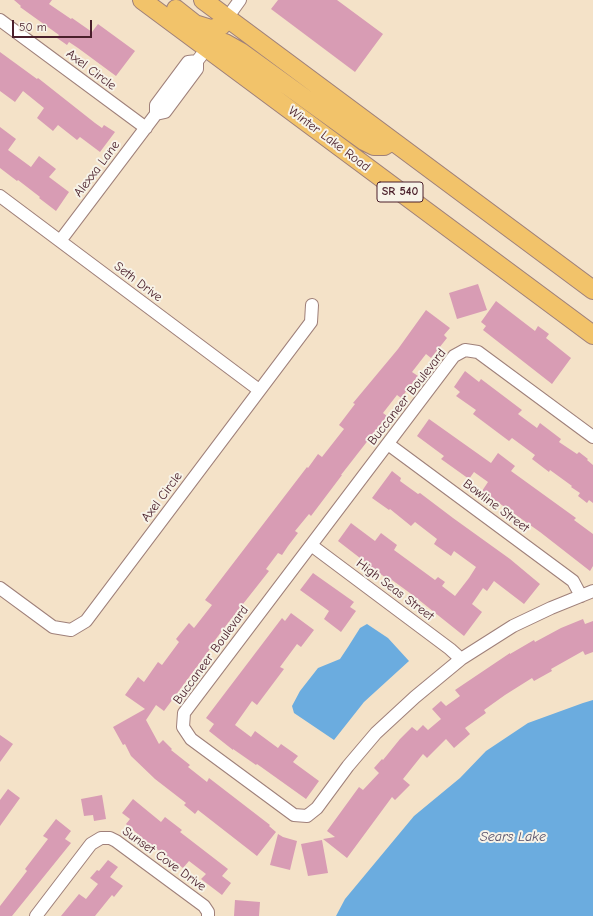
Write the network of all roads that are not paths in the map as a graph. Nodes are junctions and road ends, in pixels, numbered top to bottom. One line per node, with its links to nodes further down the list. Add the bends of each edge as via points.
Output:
1 (142, 0): 7 (main road, Winter Lake Road / SR 540)
2 (163, 0): 5 (main road, via 204,27 217,28)
3 (203, 0): 5 (main road, SR 540)
4 (240, 0): 5 (street)
5 (227, 18): 9 (main road, SR 540)
6 (0, 20): 8 (street, Axel Circle)
7 (202, 55): 8 (street, Alexxa Lane, via 188,62 156,105 156,114); 9 (main road, via 212,42 226,43 364,141 374,146 384,146); 14 (main road, Winter Lake Road / SR 540)
8 (146, 128): 11 (street, Alexxa Lane)
9 (392, 141): 12 (main road, SR 540)
10 (0, 196): 11 (street, Seth Drive)
11 (60, 241): 15 (street, Seth Drive)
12 (593, 290)
13 (312, 305): 15 (street, Axel Circle, via 311,322)
14 (593, 335)
15 (259, 390): 19 (street, Axel Circle, via 86,621 71,630 53,627)
16 (593, 437): 17 (street, Buccaneer Boulevard, via 478,352 465,350 454,356)
17 (388, 444): 18 (street, Buccaneer Boulevard); 21 (street, Bowline Street, via 573,581)
18 (311, 545): 22 (street, High Seas Street); 22 (street, Buccaneer Boulevard, via 184,713 183,727 190,739 294,816 307,816 317,808 376,733)
19 (0, 588)
20 (593, 591): 21 (street, Buccaneer Boulevard)
21 (581, 596): 22 (street, Buccaneer Boulevard, via 513,626)
22 (461, 659)
23 (36, 916): 24 (street, Sunset Cove Drive, via 91,844 101,838 110,838 204,906)
24 (208, 916)

